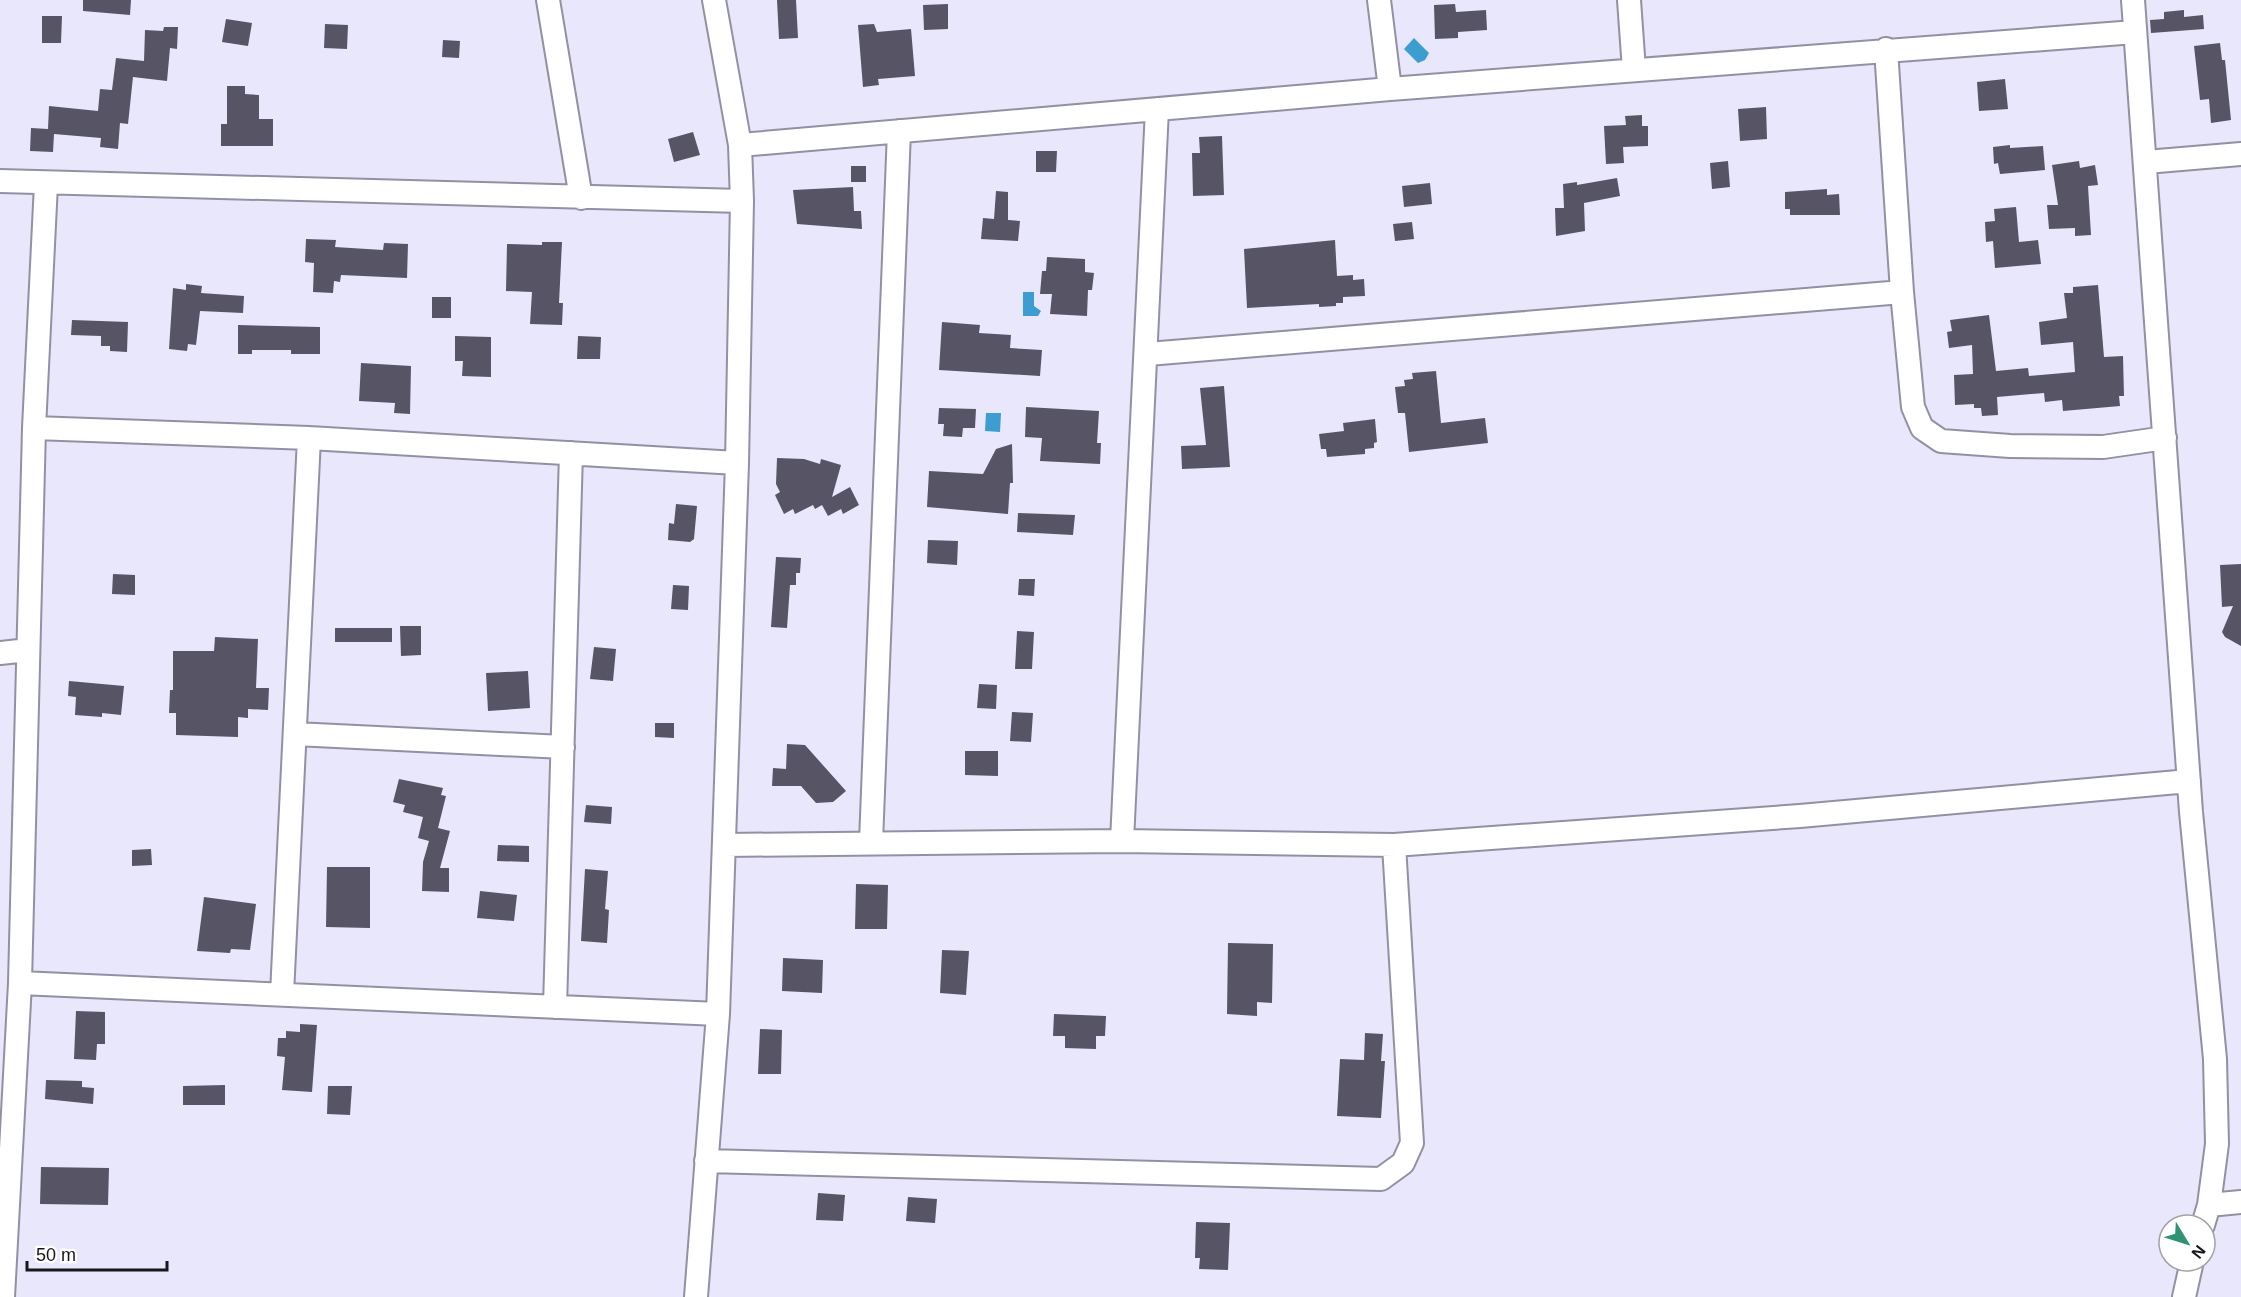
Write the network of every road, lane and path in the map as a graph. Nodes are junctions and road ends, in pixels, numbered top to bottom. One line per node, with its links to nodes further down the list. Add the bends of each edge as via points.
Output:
1 (548, 0): 17 (street)
2 (714, 0): 12 (street)
3 (1379, 0): 9 (street)
4 (1629, 0): 8 (street)
5 (2133, 0): 6 (street)
6 (2135, 32): 7 (street); 14 (street)
7 (1886, 49): 8 (street); 19 (street)
8 (1634, 70): 9 (street)
9 (1390, 89): 10 (street)
10 (1157, 109): 11 (street); 20 (street)
11 (899, 131): 12 (street); 32 (street)
12 (740, 145): 18 (street)
13 (2241, 154): 14 (street)
14 (2146, 162): 23 (street)
15 (0, 181): 16 (street)
16 (46, 184): 17 (street); 21 (street)
17 (580, 198): 18 (street)
18 (742, 201): 25 (street)
19 (1902, 292): 20 (street); 23 (street, via 1913,407 1922,428 1935,438 2072,447)
20 (1148, 354): 31 (street)
21 (34, 428): 22 (street); 26 (street)
22 (309, 438): 24 (street); 28 (street)
23 (2165, 438): 30 (street)
24 (571, 453): 25 (street); 29 (street)
25 (737, 463): 33 (street)
26 (28, 650): 27 (street); 35 (street)
27 (0, 653)
28 (295, 734): 29 (street); 36 (street)
29 (562, 747): 37 (street)
30 (2189, 781): 34 (street, via 1800,816); 41 (street, via 2215,1059 2217,1144)
31 (1122, 841): 32 (street); 34 (street)
32 (872, 842): 33 (street)
33 (724, 845): 38 (street)
34 (1394, 845): 39 (street, via 1412,1143 1403,1163 1382,1179)
35 (20, 983): 36 (street); 44 (street)
36 (282, 994): 37 (street)
37 (555, 1007): 38 (street)
38 (718, 1014): 39 (street)
39 (706, 1161): 45 (street)
40 (2241, 1202): 42 (street)
41 (2206, 1213)
42 (2211, 1213)
43 (2189, 1273): 46 (street)
44 (3, 1297)
45 (696, 1297)
46 (2184, 1297)

